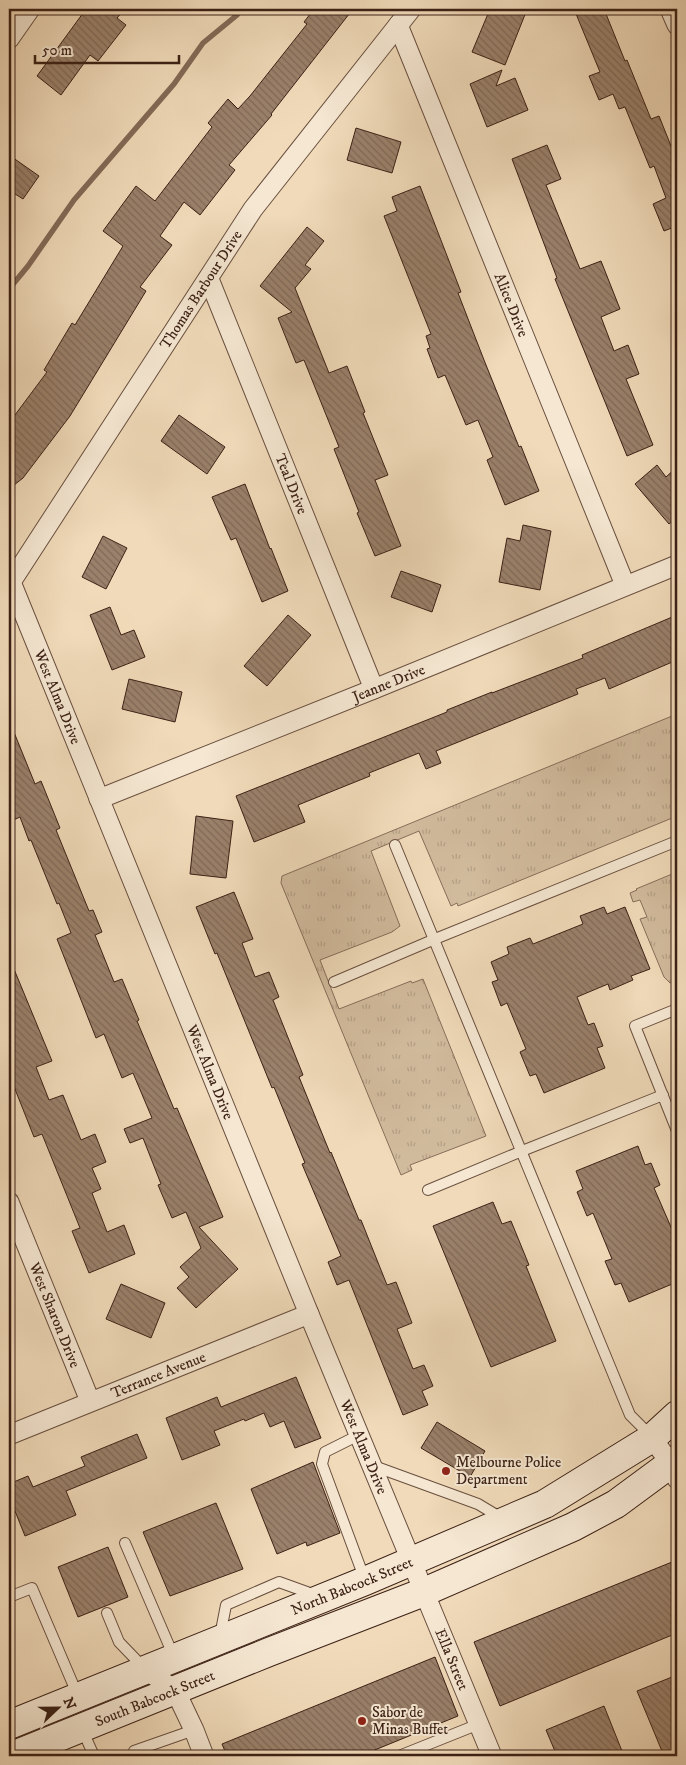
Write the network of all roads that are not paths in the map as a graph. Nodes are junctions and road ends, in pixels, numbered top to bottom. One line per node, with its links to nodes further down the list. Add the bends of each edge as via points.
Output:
1 (30, 9): 6 (street)
2 (411, 9): 4 (street, Thomas Barbour Drive)
3 (670, 9): 5 (street)
4 (398, 25): 7 (street, Thomas Barbour Drive, via 253,210); 10 (street, Alice Drive)
5 (677, 25)
6 (9, 39)
7 (209, 279): 9 (street, Thomas Barbour Drive); 11 (street, Teal Drive)
8 (677, 565): 10 (street, Jeanne Drive)
9 (10, 583): 12 (street, West Alma Drive)
10 (625, 585): 11 (street, Jeanne Drive)
11 (374, 689): 12 (street, Jeanne Drive)
12 (99, 799): 23 (street, West Alma Drive)
13 (677, 841): 15 (lane)
14 (396, 845): 15 (lane)
15 (434, 939): 16 (lane); 20 (lane)
16 (334, 982)
17 (677, 1009): 18 (lane, via 635,1026)
18 (663, 1095): 19 (lane); 20 (lane)
19 (677, 1131)
20 (522, 1150): 21 (lane); 28 (lane, via 630,1415)
21 (428, 1190)
22 (9, 1202): 24 (street, West Sharon Drive)
23 (308, 1314): 24 (street, Terrance Avenue); 27 (street, West Alma Drive)
24 (90, 1402): 26 (street, Terrance Avenue)
25 (677, 1415): 28 (main road, North Babcock Street)
26 (9, 1435)
27 (359, 1435): 29 (street, West Alma Drive); 34 (lane, via 325,1452 322,1464)
28 (652, 1438): 30 (street); 31 (main road, North Babcock Street, via 545,1504)
29 (371, 1466): 31 (lane, via 478,1504); 33 (street, West Alma Drive)
30 (675, 1467): 35 (main road, North Babcock Street, via 573,1527)
31 (506, 1521): 33 (main road, North Babcock Street)
32 (126, 1543): 39 (lane)
33 (411, 1561): 34 (main road, North Babcock Street); 35 (street, Ella Street)
34 (366, 1581): 39 (main road, North Babcock Street)
35 (424, 1592): 38 (main road, North Babcock Street); 43 (street, Ella Street)
36 (9, 1597): 42 (lane, via 32,1588)
37 (107, 1613): 40 (lane, via 119,1642)
38 (269, 1652): 41 (main road, South Babcock Street)
39 (175, 1658): 40 (main road, North Babcock Street)
40 (146, 1670): 41 (street); 42 (main road, North Babcock Street)
41 (175, 1690): 45 (main road, South Babcock Street); 46 (street)
42 (79, 1697): 44 (main road, North Babcock Street)
43 (479, 1724): 51 (lane); 52 (street, Ella Street)
44 (9, 1725)
45 (81, 1728): 48 (main road, South Babcock Street); 49 (lane)
46 (194, 1730): 47 (lane); 50 (street)
47 (134, 1751)
48 (12, 1756)
49 (94, 1756)
50 (204, 1756)
51 (399, 1756)
52 (492, 1756)

